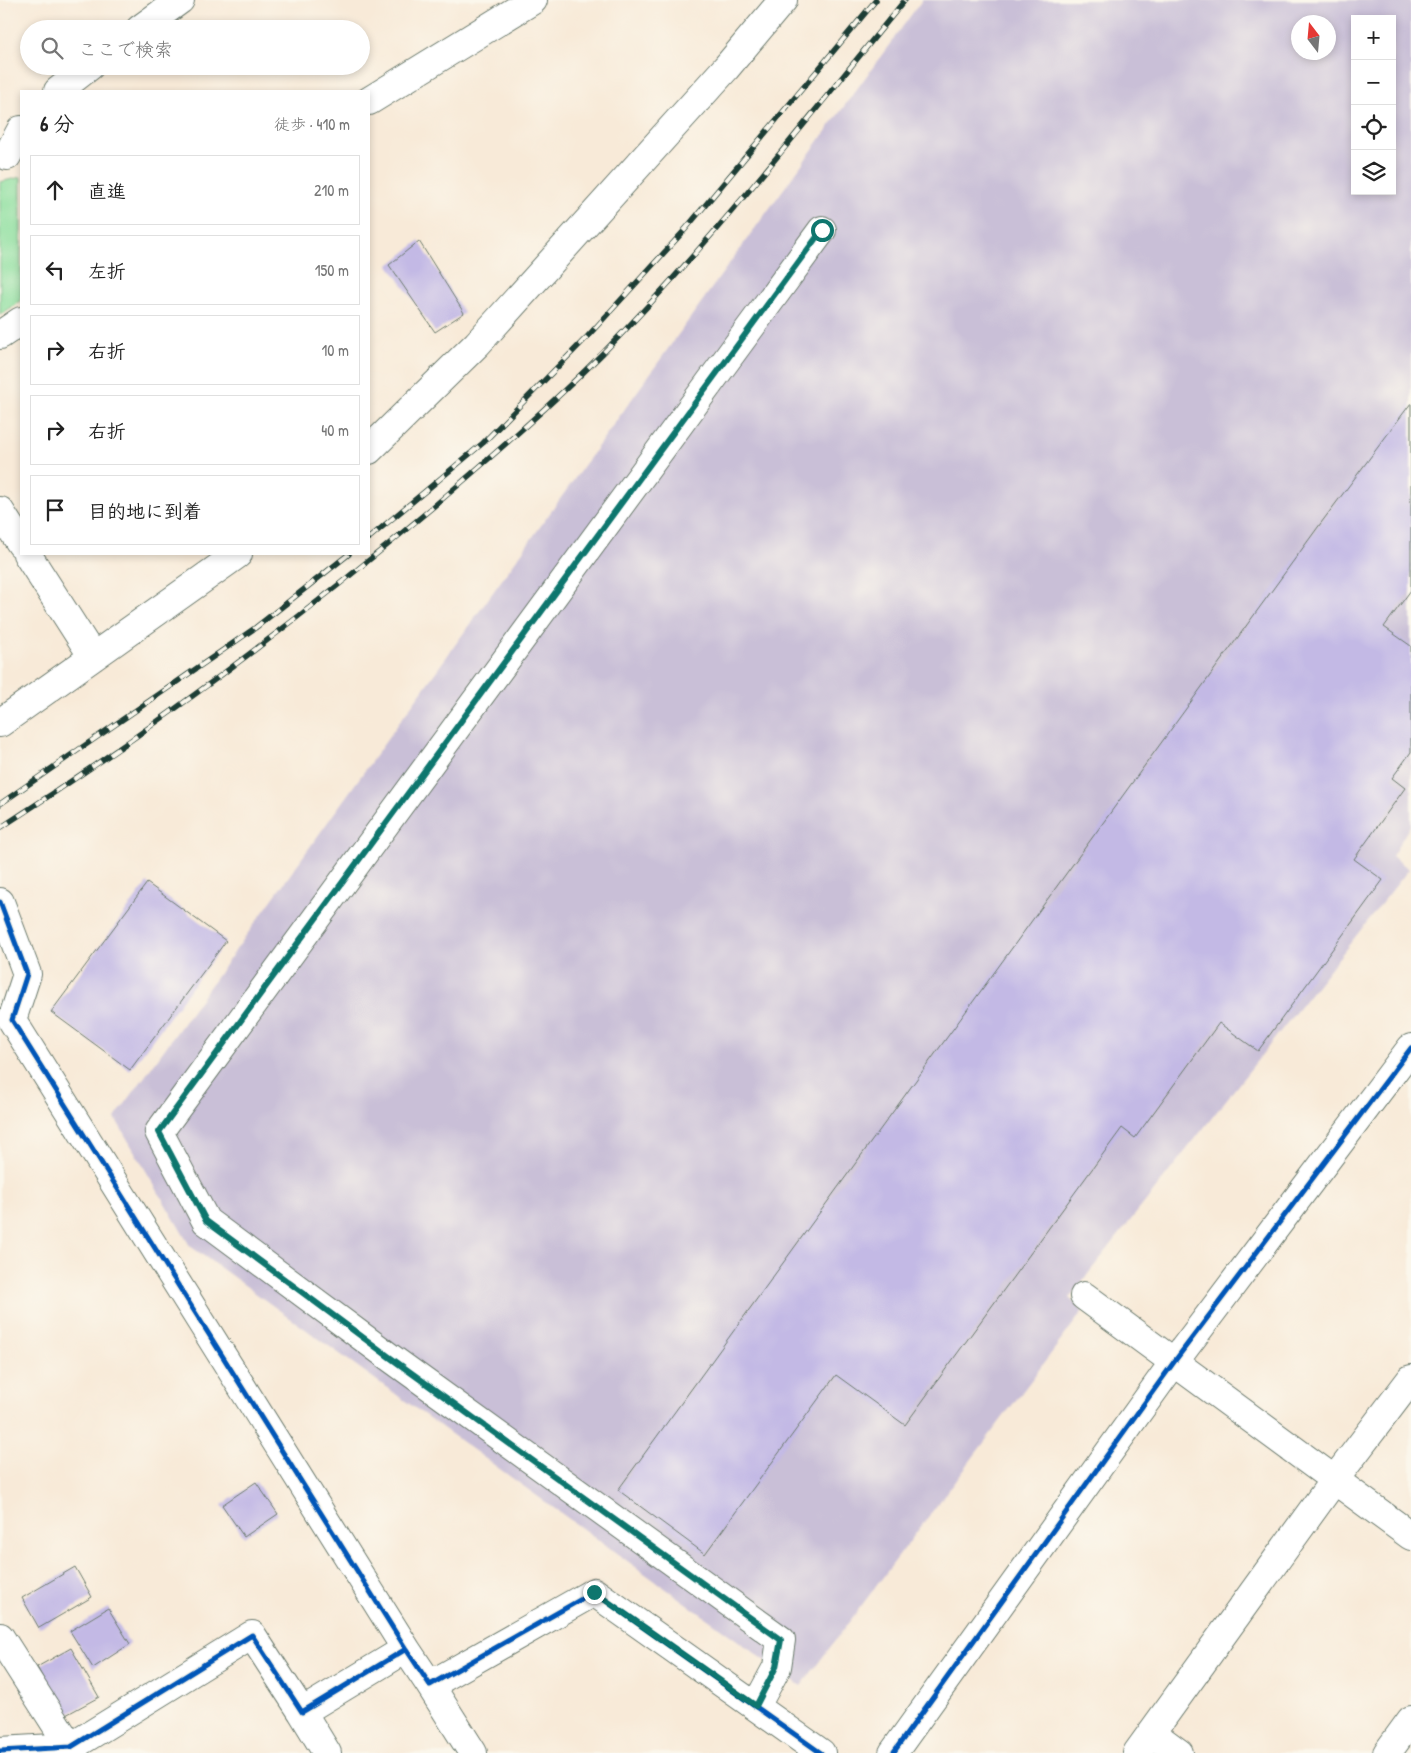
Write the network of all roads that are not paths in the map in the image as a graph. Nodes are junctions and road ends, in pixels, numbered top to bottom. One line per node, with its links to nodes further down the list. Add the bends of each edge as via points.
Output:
1 (180, 0): 4 (street)
2 (533, 0): 7 (street)
3 (783, 0): 13 (street, via 726,68 477,344)
4 (152, 20)
5 (78, 75): 6 (street)
6 (59, 90)
7 (370, 100)
8 (20, 132): 9 (street)
9 (10, 156)
10 (822, 230): 30 (street, via 159,1132 206,1221 781,1640 776,1667)
11 (20, 322): 12 (street)
12 (0, 335)
13 (370, 449)
14 (0, 511): 15 (street)
15 (20, 542)
16 (28, 555): 18 (street)
17 (237, 555): 18 (street)
18 (93, 657): 19 (street)
19 (0, 724)
20 (0, 902): 28 (street, via 27,974 12,1020)
21 (1411, 1048): 23 (street)
22 (1084, 1296): 23 (street)
23 (1174, 1362): 25 (street); 39 (street)
24 (1411, 1378): 25 (street)
25 (1335, 1479): 26 (street); 33 (street)
26 (1411, 1536)
27 (0, 1637): 34 (street)
28 (406, 1649): 29 (street); 31 (street)
29 (430, 1685): 30 (street, via 594,1592); 37 (street)
30 (756, 1706): 38 (street)
31 (302, 1712): 34 (street, via 252,1635); 36 (street)
32 (1411, 1720): 41 (street)
33 (1145, 1743): 40 (street)
34 (73, 1750): 35 (street)
35 (0, 1751)
36 (327, 1753)
37 (474, 1753)
38 (821, 1753)
39 (893, 1753)
40 (1179, 1753)
41 (1386, 1753)

